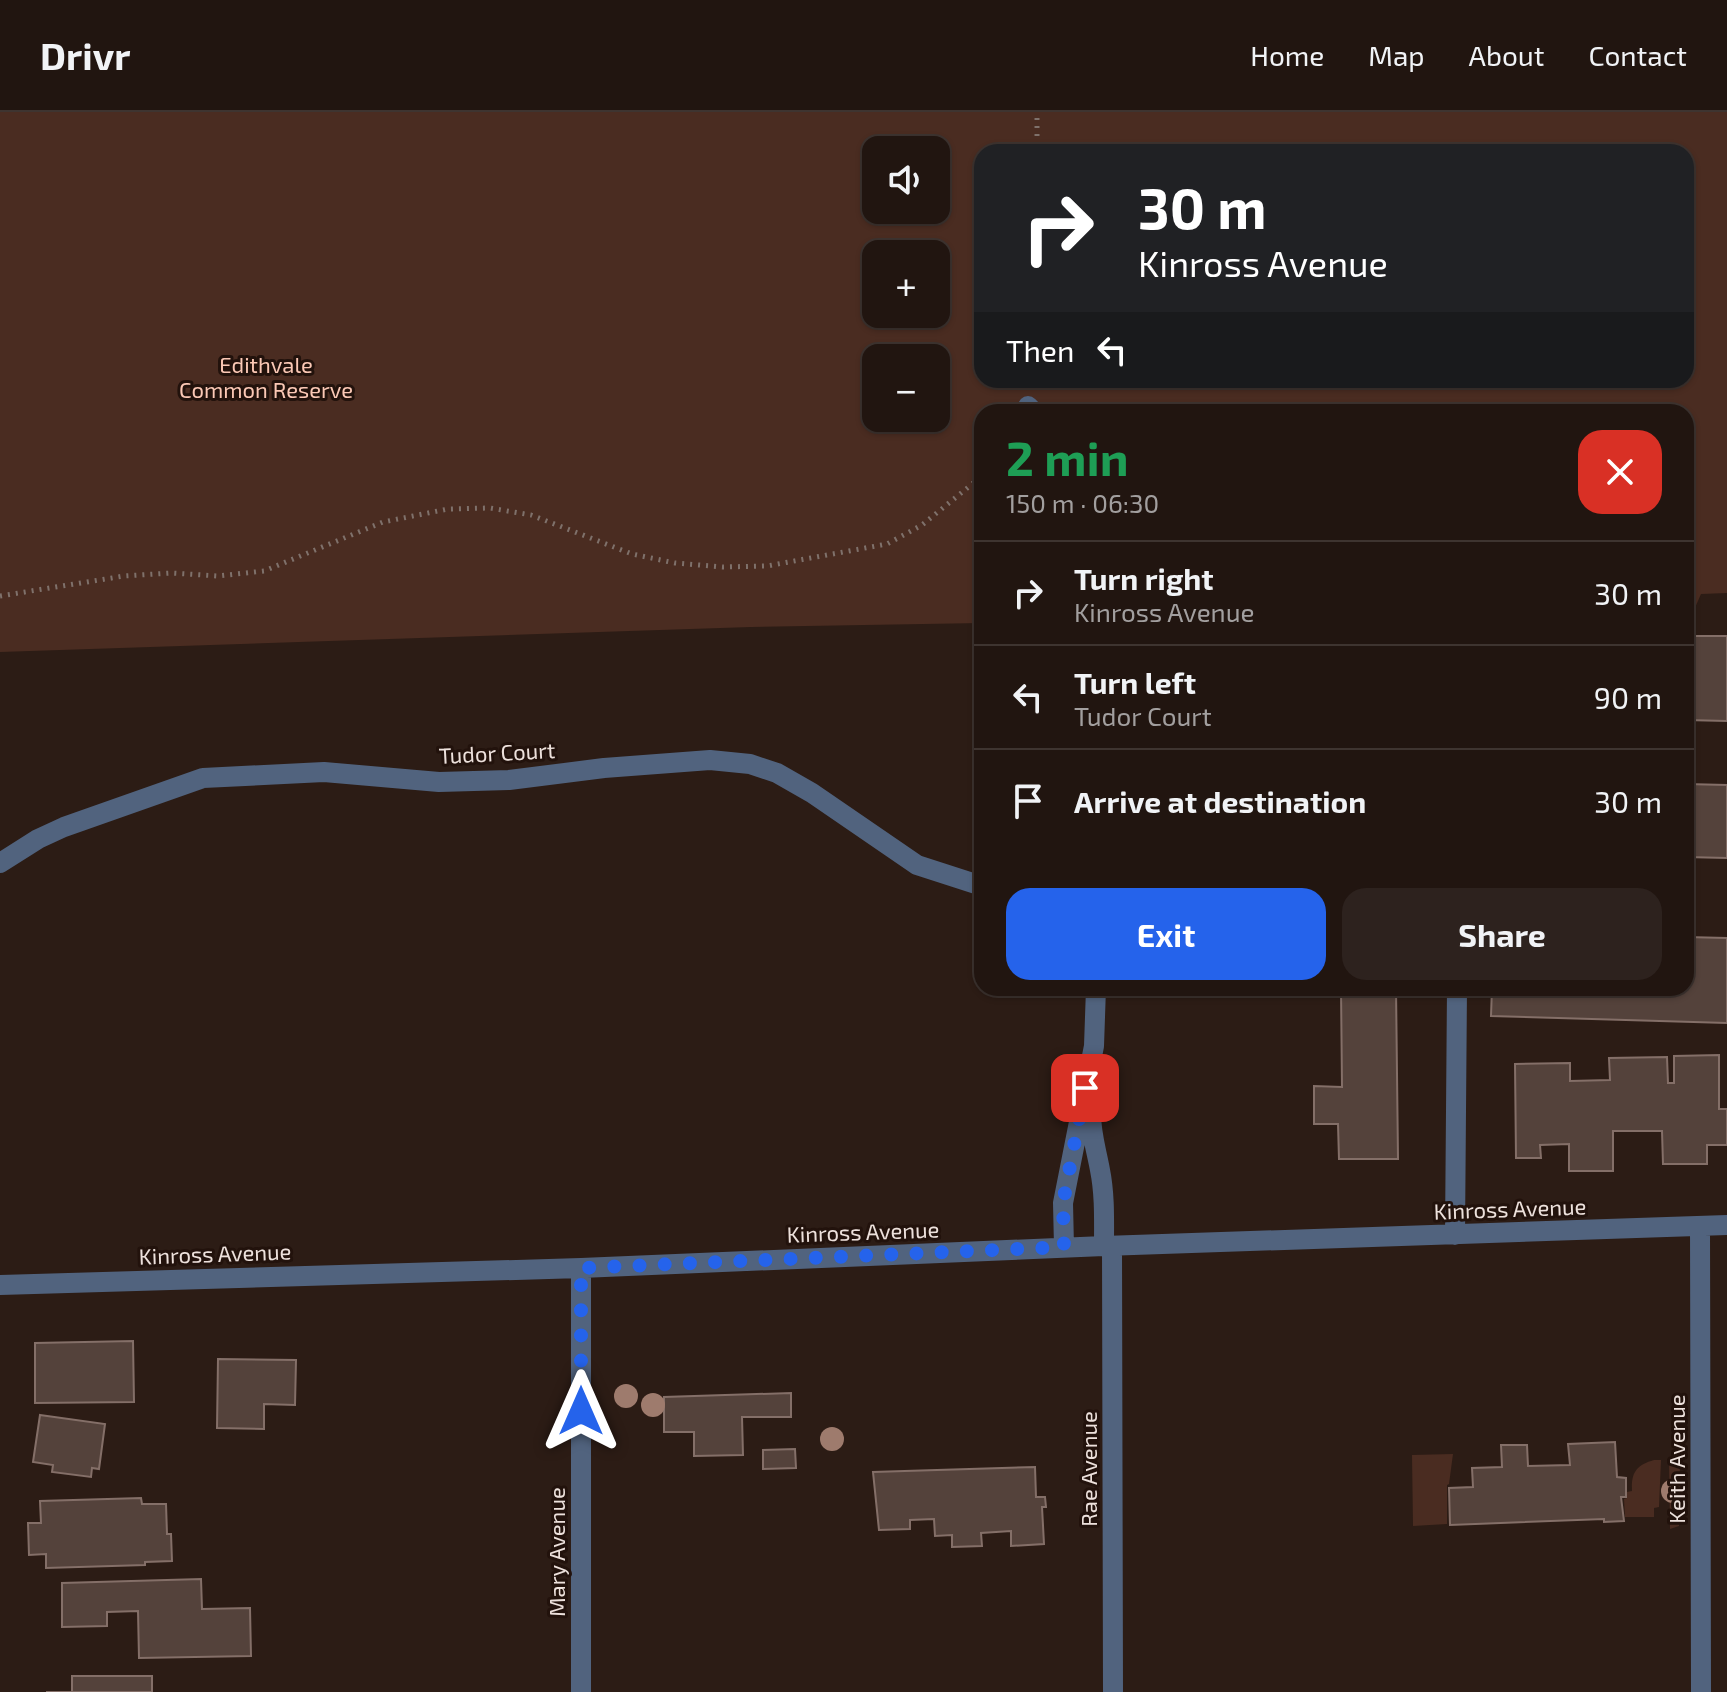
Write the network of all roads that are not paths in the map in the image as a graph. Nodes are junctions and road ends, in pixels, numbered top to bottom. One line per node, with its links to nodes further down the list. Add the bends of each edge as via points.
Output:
1 (0, 863): 2 (street, Tudor Court, via 51,833 203,778 324,772 439,782 509,780 710,760 777,773 917,865)
2 (974, 883)
3 (1096, 996): 5 (street)
4 (1457, 996): 8 (street)
5 (1088, 1077): 9 (street); 10 (street, via 1063,1203)
6 (1727, 1225): 7 (street, Kinross Avenue)
7 (1700, 1226): 8 (street, Kinross Avenue); 15 (street, Keith Avenue)
8 (1455, 1235): 9 (street, Kinross Avenue)
9 (1108, 1246): 10 (street, Kinross Avenue); 14 (street, Rae Avenue)
10 (1064, 1247): 11 (street, Kinross Avenue)
11 (581, 1268): 12 (street, Kinross Avenue); 13 (street, Mary Avenue)
12 (0, 1285)
13 (581, 1692)
14 (1113, 1692)
15 (1701, 1692)

